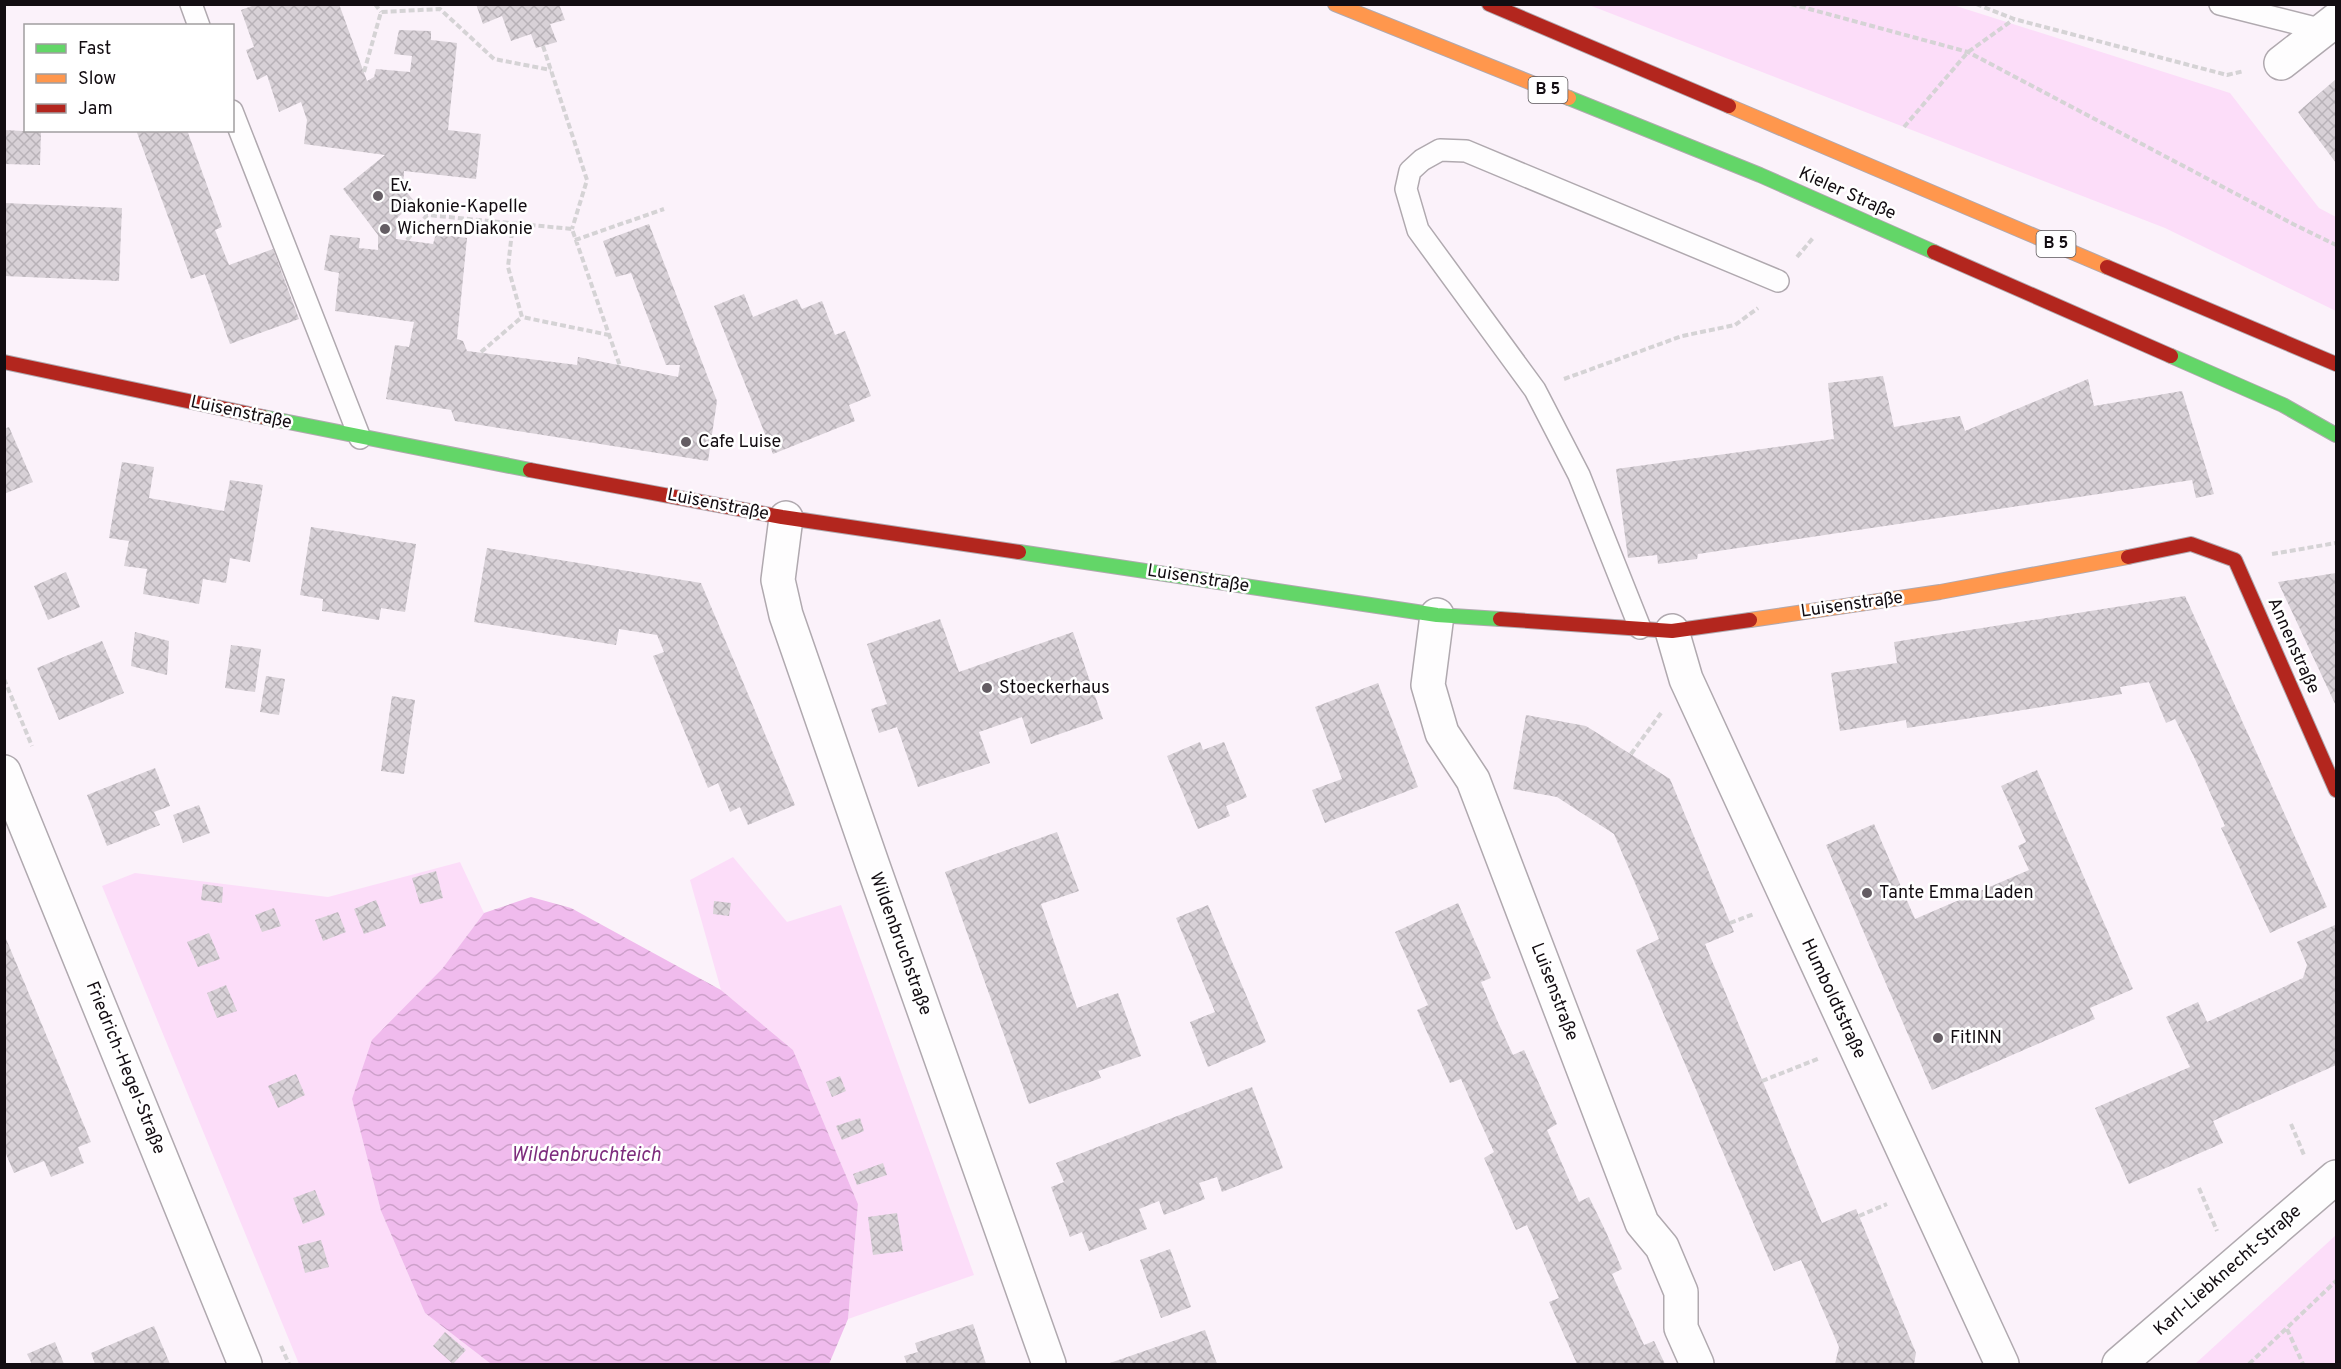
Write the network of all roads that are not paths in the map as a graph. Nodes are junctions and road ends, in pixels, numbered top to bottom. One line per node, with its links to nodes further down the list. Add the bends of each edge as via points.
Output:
1 (191, 4): 5 (lane)
2 (1335, 4): 12 (street, Kieler Straße / B 5, via 1760,175 2283,405)
3 (1489, 4): 11 (street, Kieler Straße / B 5)
4 (2220, 4): 6 (lane)
5 (199, 24)
6 (2330, 25): 7 (street)
7 (2281, 63)
8 (234, 116): 13 (lane)
9 (1778, 280): 17 (lane, via 1466,151 1440,150 1410,171 1406,189 1418,230 1535,390 1579,475)
10 (4, 362): 13 (street, Luisenstraße)
11 (2337, 364)
12 (2337, 435)
13 (360, 438): 14 (street, Luisenstraße)
14 (786, 518): 16 (street, Luisenstraße); 23 (street, Wildenbruchstraße, via 778,580 786,615)
15 (2235, 560): 18 (street, Luisenstraße, via 2191,544 1940,592); 20 (street, Annenstraße)
16 (1437, 615): 17 (street, Luisenstraße); 24 (street, Luisenstraße, via 1428,685 1442,733 1473,780 1642,1223 1662,1247 1681,1292 1681,1328)
17 (1640, 628): 18 (street, Luisenstraße)
18 (1672, 631): 25 (street, Humboldtstraße, via 1686,679)
19 (4, 772): 22 (street, Friedrich-Hegel-Straße)
20 (2337, 790)
21 (2337, 1177): 26 (street, Karl-Liebknecht-Straße)
22 (245, 1365)
23 (1050, 1365)
24 (1697, 1365)
25 (2002, 1365)
26 (2119, 1365)

